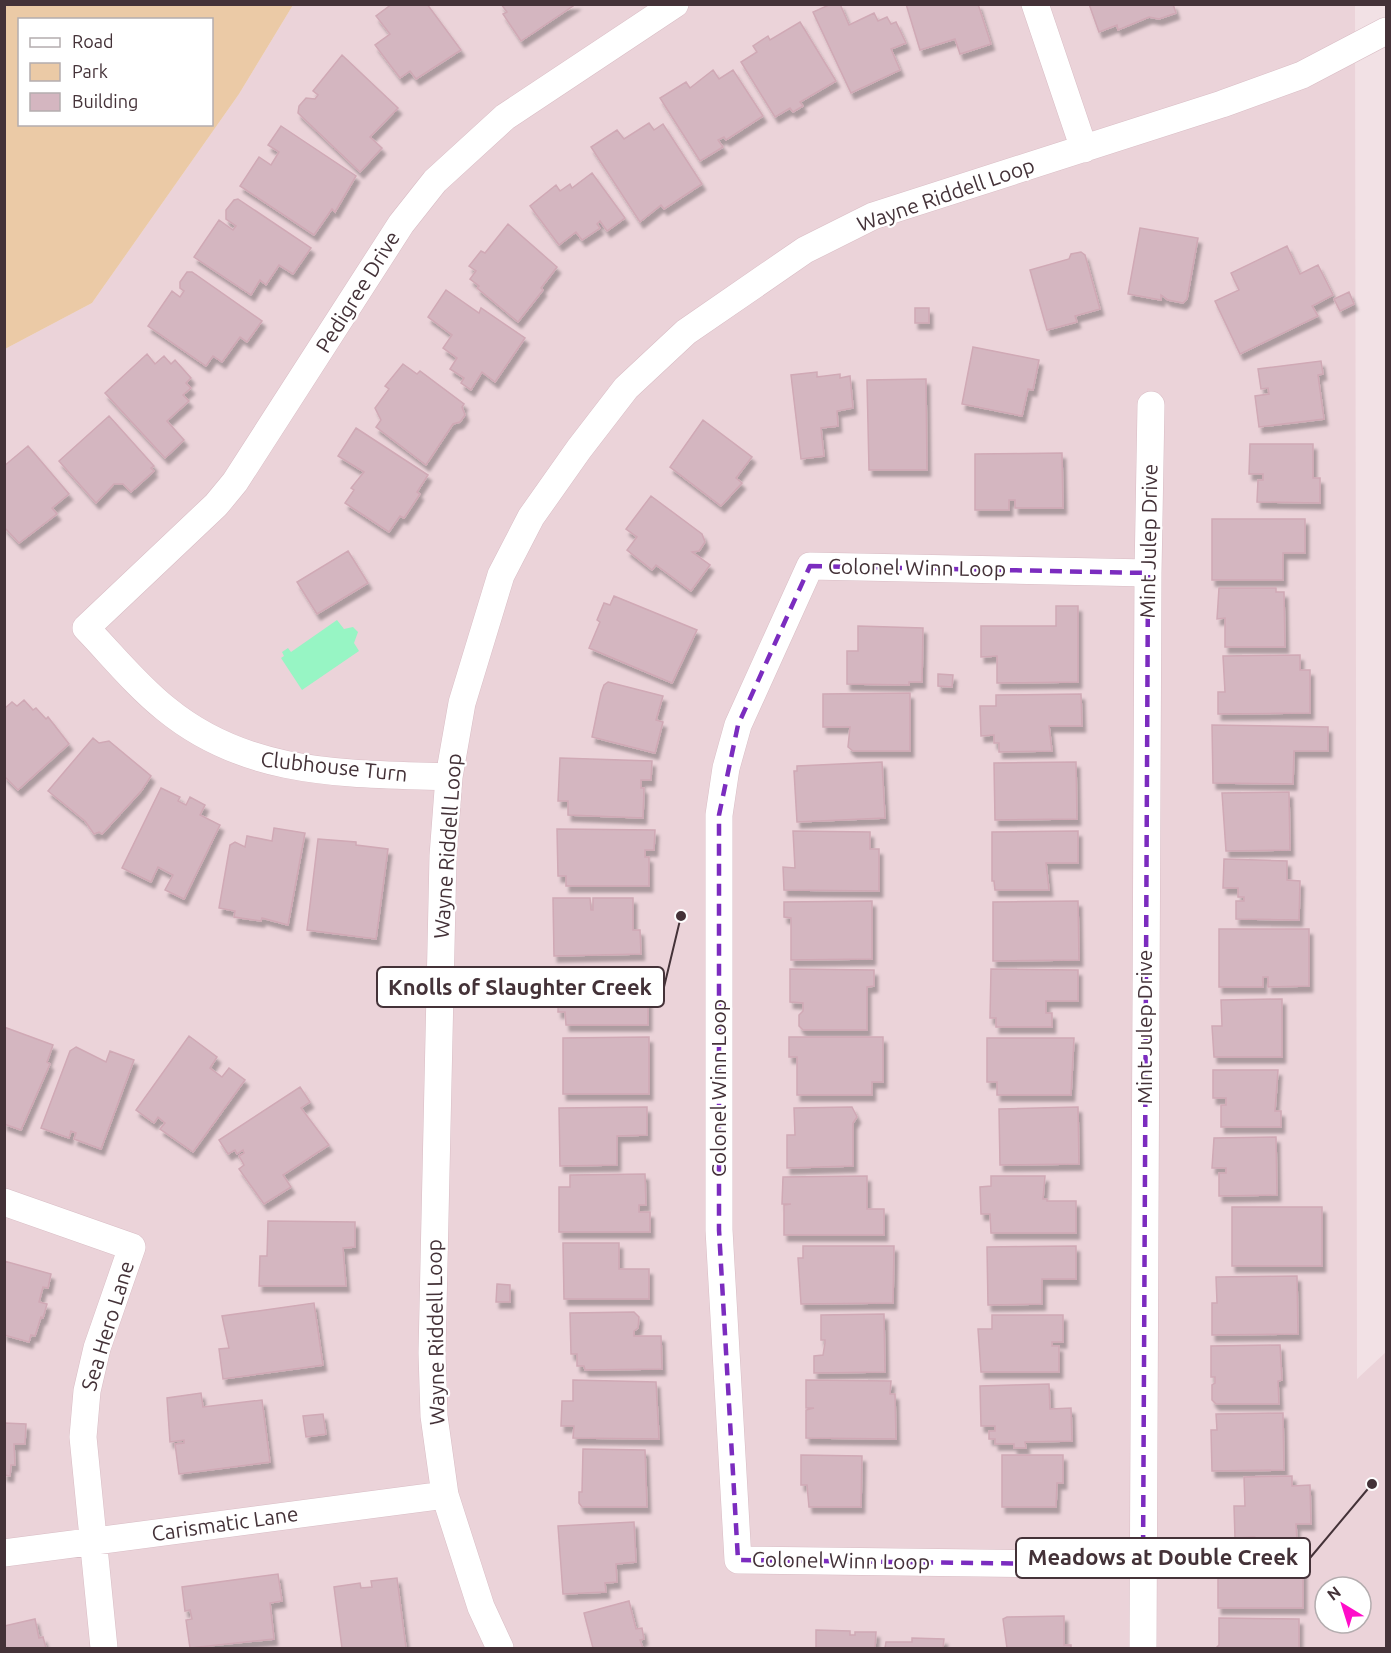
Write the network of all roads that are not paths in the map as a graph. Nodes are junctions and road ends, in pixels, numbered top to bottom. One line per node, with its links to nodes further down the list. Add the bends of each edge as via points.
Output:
1 (675, 4): 7 (street, Pedigree Drive, via 504,117 435,181 401,224 235,482 216,505)
2 (1035, 4): 4 (street)
3 (1386, 32): 4 (street, Wayne Riddell Loop, via 1302,75)
4 (1084, 149): 8 (street, Wayne Riddell Loop, via 873,216 805,250 686,332 626,388 531,517 501,575 462,703)
5 (1151, 405): 6 (street, Mint Julep Drive)
6 (1148, 573): 13 (street, Mint Julep Drive); 13 (street, Colonel Winn Loop, via 810,566 738,725 719,815 719,1230 738,1560)
7 (86, 628): 8 (street, Clubhouse Turn, via 165,708 194,730 250,757 279,765)
8 (449, 777): 10 (street, Wayne Riddell Loop, via 443,856 432,1353 434,1416)
9 (4, 1202): 11 (street, Sea Hero Lane, via 132,1247 97,1348 87,1391 82,1437)
10 (445, 1495): 11 (street, Carismatic Lane); 15 (street, Wayne Riddell Loop, via 482,1607)
11 (94, 1542): 12 (street, Carismatic Lane); 14 (street, Sea Hero Lane)
12 (4, 1553)
13 (1143, 1565): 16 (street, Mint Julep Drive)
14 (104, 1648)
15 (500, 1648)
16 (1143, 1648)

